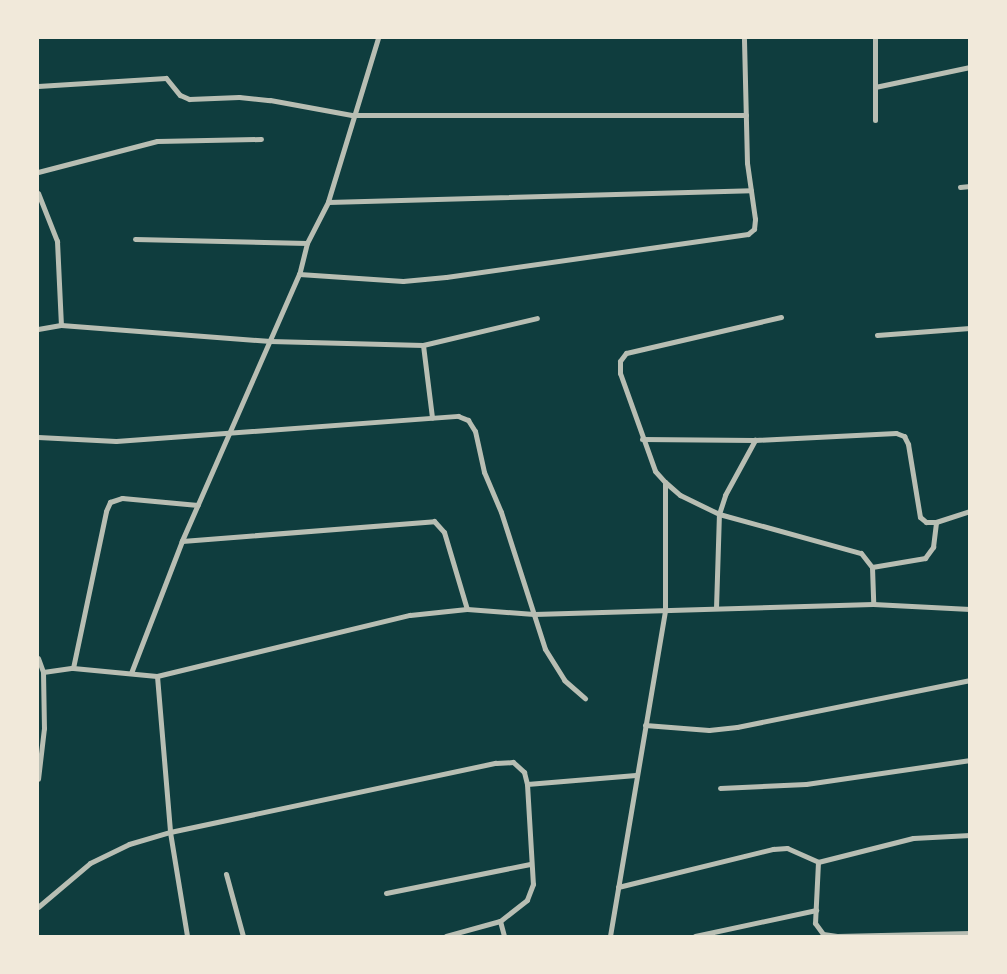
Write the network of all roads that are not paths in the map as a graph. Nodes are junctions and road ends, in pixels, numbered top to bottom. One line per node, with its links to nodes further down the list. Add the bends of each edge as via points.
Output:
1 (378, 38): 7 (street)
2 (744, 38): 8 (street)
3 (874, 38): 6 (street)
4 (970, 67): 6 (street)
5 (38, 86): 7 (street, via 166,78 180,95 189,99 239,97 270,100)
6 (875, 87): 9 (street)
7 (352, 115): 8 (street); 16 (street)
8 (746, 115): 14 (street)
9 (875, 120)
10 (261, 139): 11 (street, via 157,141)
11 (38, 172)
12 (970, 186): 13 (street)
13 (960, 187)
14 (750, 190): 16 (street); 19 (street, via 755,219 754,229 748,234 403,281)
15 (38, 193): 22 (street, via 57,242)
16 (328, 202): 18 (street)
17 (135, 239): 18 (street)
18 (307, 243): 19 (street)
19 (299, 274): 26 (street)
20 (781, 317): 31 (street, via 626,353 620,361 620,372)
21 (537, 318): 27 (street)
22 (61, 325): 24 (street); 26 (street)
23 (970, 328): 25 (street)
24 (38, 329)
25 (877, 335)
26 (270, 341): 27 (street); 29 (street)
27 (423, 345): 28 (street)
28 (432, 417): 29 (street); 45 (street, via 458,416 468,420 475,431 484,472 501,512)
29 (228, 434): 30 (street, via 116,441); 34 (street)
30 (38, 437)
31 (642, 439): 32 (street); 33 (street, via 655,471)
32 (755, 440): 36 (street, via 725,495); 37 (street, via 896,433 904,436 920,516 926,522)
33 (665, 482): 36 (street, via 680,495); 44 (street)
34 (198, 505): 38 (street); 47 (street, via 122,498 110,502)
35 (970, 511): 37 (street)
36 (719, 514): 39 (street, via 861,553); 41 (street)
37 (936, 522): 39 (street, via 933,547 925,558)
38 (182, 541): 42 (street, via 434,521 444,532); 49 (street)
39 (872, 567): 40 (street)
40 (873, 604): 41 (street); 43 (street)
41 (716, 608): 44 (street)
42 (467, 609): 45 (street); 50 (street, via 410,615)
43 (970, 609)
44 (666, 610): 45 (street); 53 (street)
45 (534, 614): 52 (street, via 553,666)
46 (38, 658): 48 (street)
47 (73, 668): 48 (street); 49 (street)
48 (43, 672): 56 (street, via 44,728)
49 (131, 673): 50 (street)
50 (157, 676): 59 (street)
51 (970, 680): 53 (street, via 737,728 710,730)
52 (585, 698)
53 (645, 725): 55 (street)
54 (970, 760): 58 (street, via 806,784)
55 (636, 775): 57 (street); 64 (street)
56 (38, 779)
57 (527, 784): 59 (street, via 524,772 513,762 496,763); 62 (street)
58 (720, 788)
59 (170, 832): 66 (street, via 129,844 90,863); 70 (street)
60 (970, 835): 61 (street, via 913,838)
61 (818, 862): 64 (street, via 787,848 773,849); 67 (street)
62 (530, 864): 65 (street); 68 (street, via 533,884 527,900)
63 (226, 874): 71 (street)
64 (618, 887): 74 (street)
65 (386, 893)
66 (38, 907)
67 (816, 910): 69 (street, via 815,923 823,934); 75 (street)
68 (500, 921): 72 (street); 73 (street)
69 (970, 933)
70 (188, 936)
71 (243, 936)
72 (446, 936)
73 (504, 936)
74 (610, 936)
75 (695, 936)

